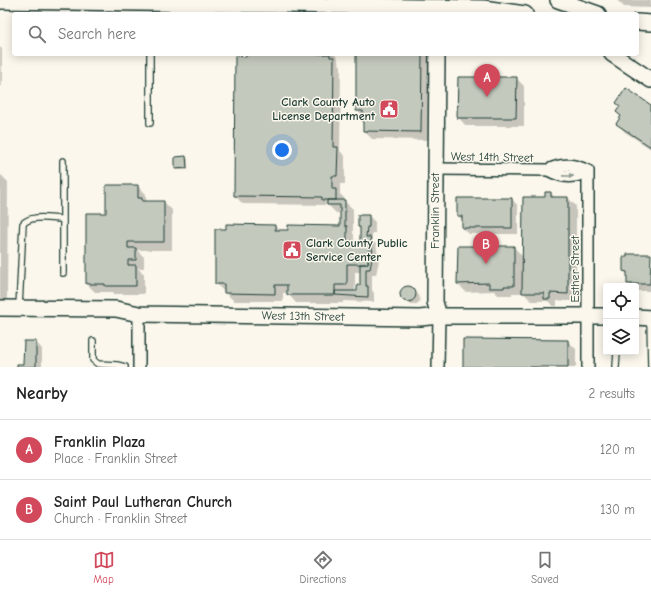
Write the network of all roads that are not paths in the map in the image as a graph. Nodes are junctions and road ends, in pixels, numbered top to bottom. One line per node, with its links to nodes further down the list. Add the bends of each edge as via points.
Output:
1 (558, 0): 5 (street)
2 (0, 1): 3 (street)
3 (437, 7): 4 (street, via 483,8)
4 (511, 12)
5 (592, 12)
6 (639, 22): 7 (street)
7 (651, 23)
8 (150, 56): 12 (lane)
9 (437, 56): 14 (street, Franklin Street)
10 (615, 56): 11 (street)
11 (651, 80)
12 (150, 123)
13 (63, 161): 16 (lane)
14 (436, 169): 15 (street, West 14th Street, via 548,170 559,176 578,176); 21 (street, Franklin Street, via 435,302)
15 (588, 171): 22 (street, Esther Street)
16 (63, 219): 17 (lane); 19 (lane, via 35,218 26,220 23,224)
17 (63, 273)
18 (0, 308): 19 (street, West 13th Street)
19 (19, 308): 20 (street, West 13th Street, via 116,309)
20 (140, 314): 21 (street, West 13th Street, via 420,318); 28 (street)
21 (439, 316): 22 (street, West 13th Street); 29 (street, Franklin Street)
22 (588, 316): 23 (street, West 13th Street); 30 (street, Esther Street)
23 (603, 316)
24 (646, 318): 32 (lane)
25 (93, 341): 27 (lane, via 93,360 98,364)
26 (617, 355): 31 (lane)
27 (125, 367)
28 (139, 367)
29 (438, 367)
30 (588, 367)
31 (616, 367)
32 (650, 367)

